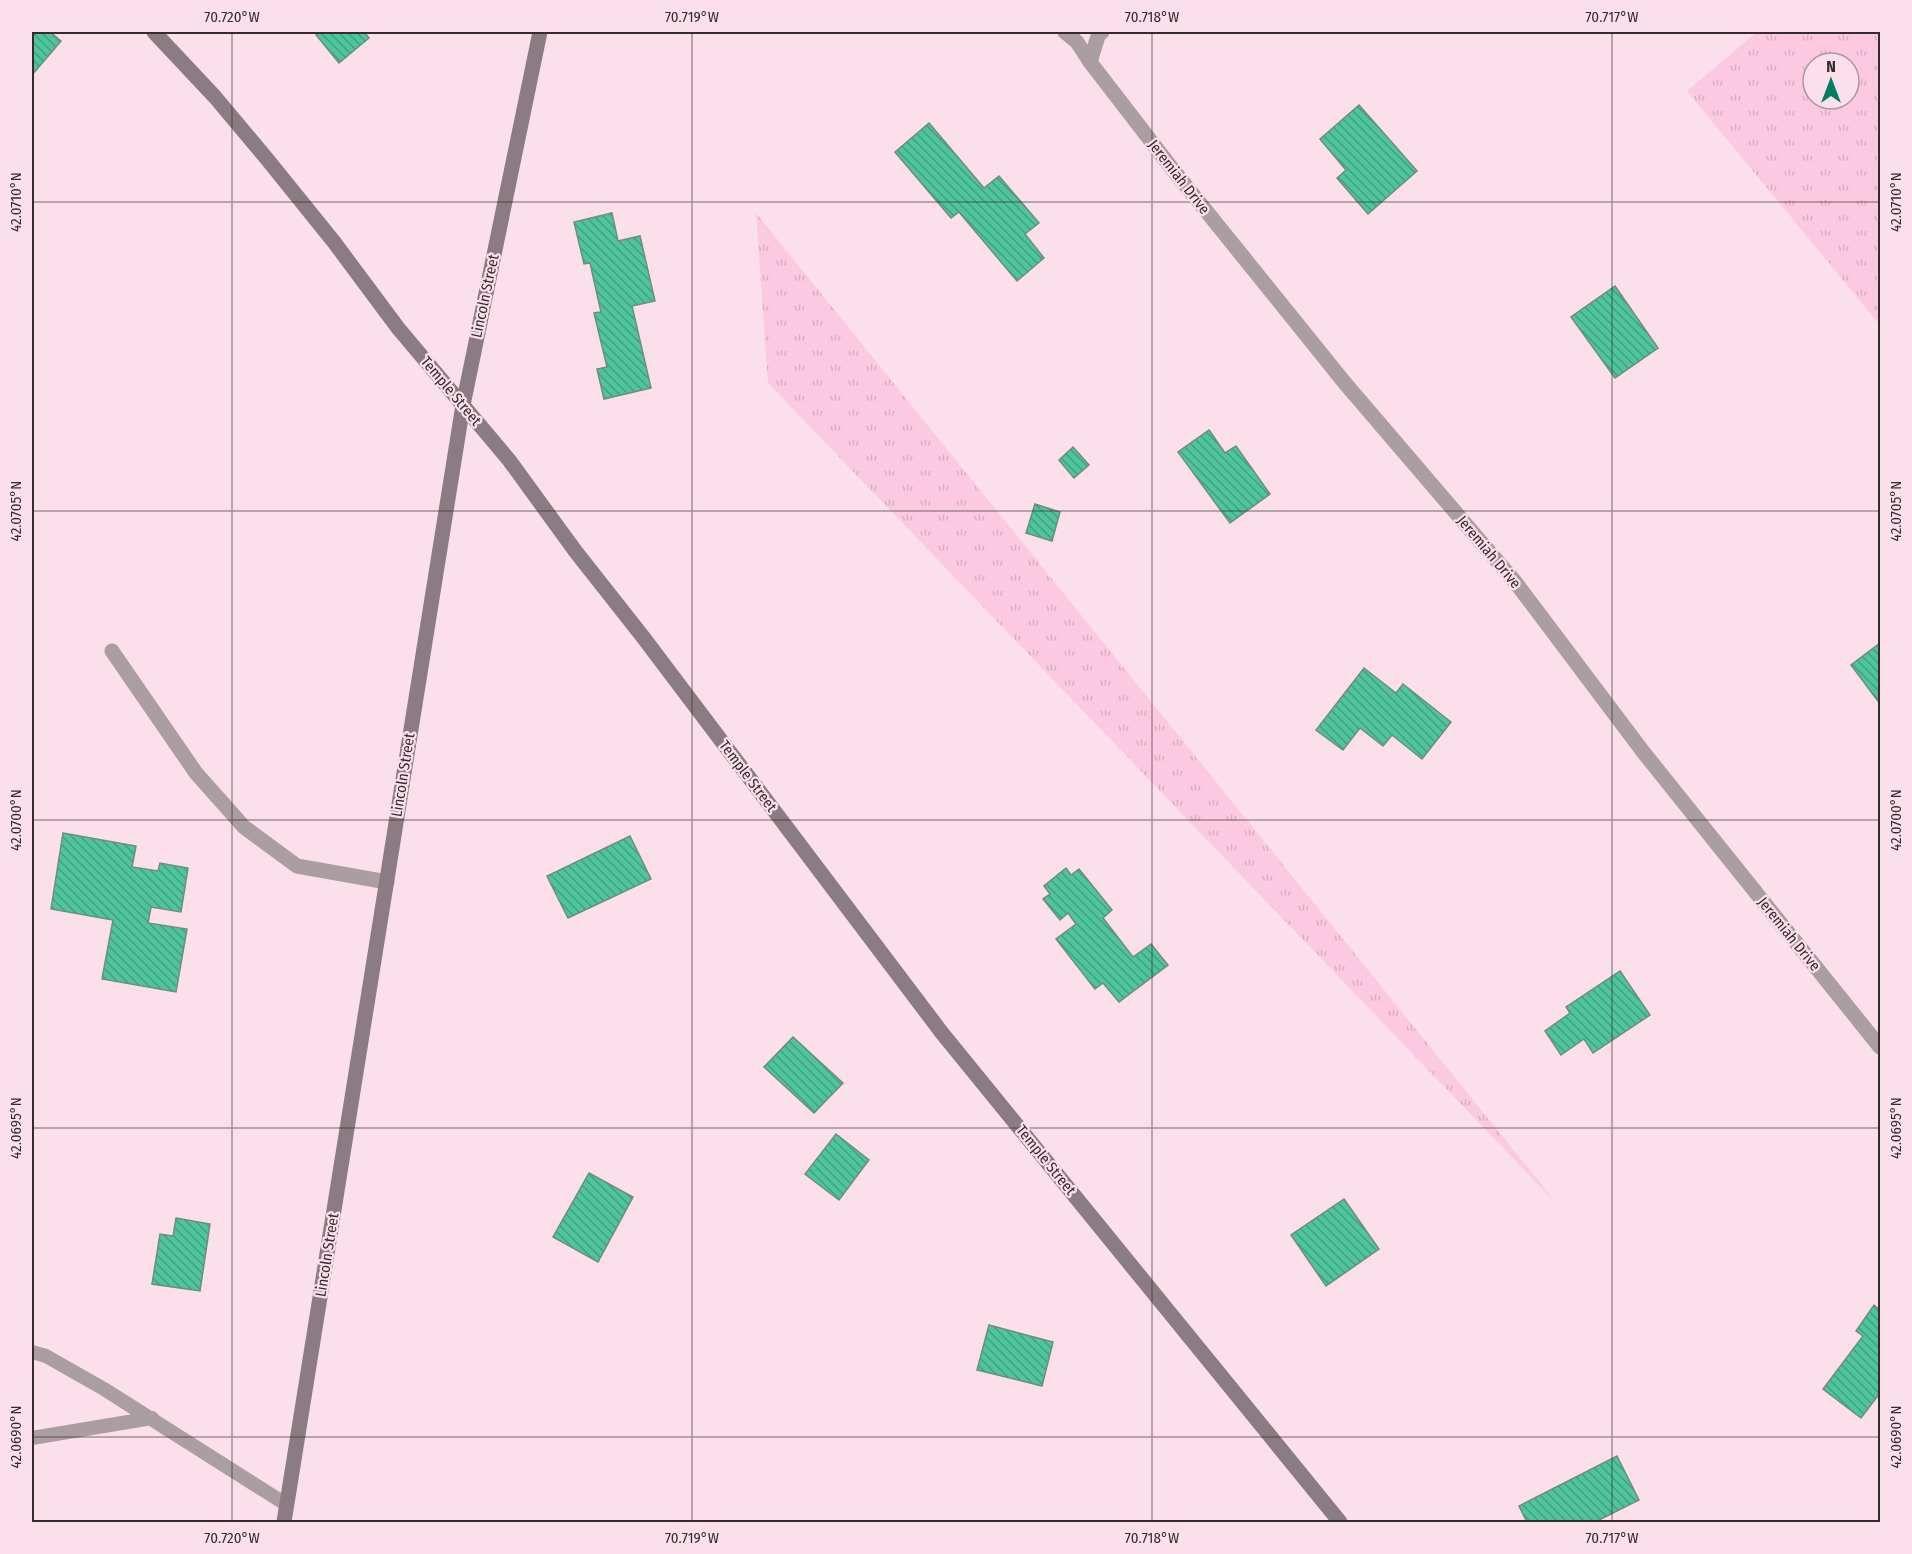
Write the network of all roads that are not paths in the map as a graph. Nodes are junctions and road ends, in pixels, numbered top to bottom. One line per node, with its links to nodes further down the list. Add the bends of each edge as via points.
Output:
1 (154, 32): 6 (main road, Temple Street, via 267,159)
2 (540, 32): 6 (main road, Lincoln Street)
3 (1065, 32): 5 (street, Jeremiah Drive)
4 (1102, 32): 5 (street)
5 (1090, 62): 9 (street, Jeremiah Drive, via 1344,382 1516,583 1644,753)
6 (463, 405): 8 (main road, Lincoln Street); 15 (main road, Temple Street, via 509,460 942,1032)
7 (112, 651): 8 (street, via 196,773 244,827 297,866)
8 (387, 882): 13 (main road, Lincoln Street)
9 (1881, 1047)
10 (32, 1352): 11 (lane, via 46,1356)
11 (152, 1418): 12 (lane); 13 (lane)
12 (32, 1438)
13 (287, 1505): 14 (main road, Lincoln Street)
14 (284, 1522)
15 (1340, 1522)

